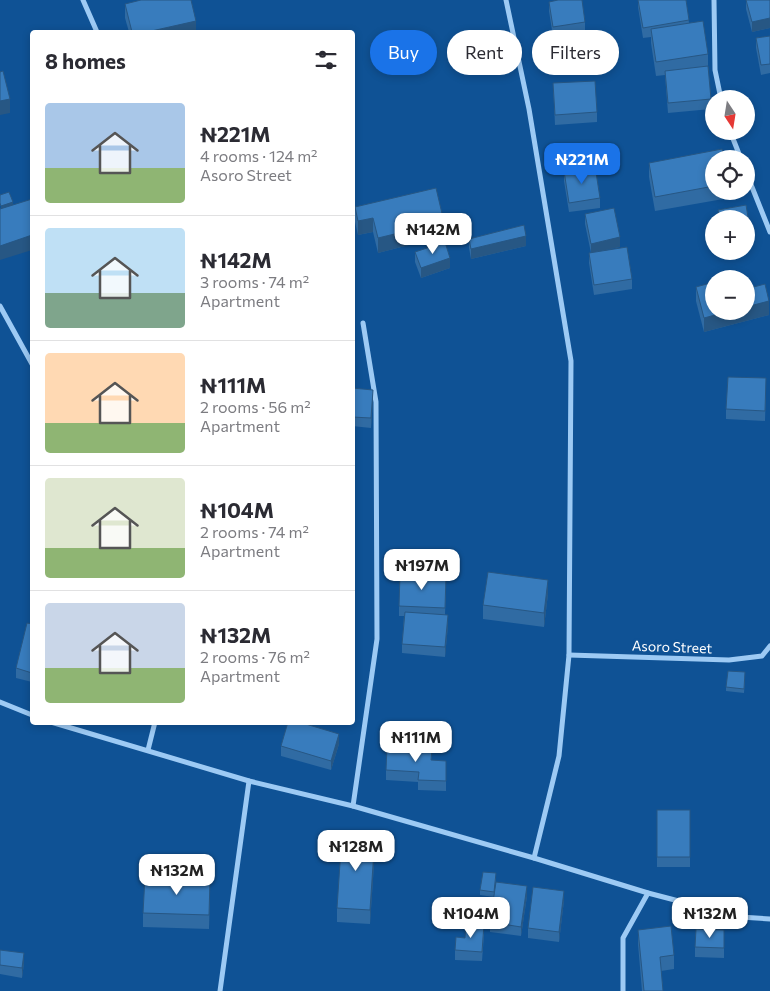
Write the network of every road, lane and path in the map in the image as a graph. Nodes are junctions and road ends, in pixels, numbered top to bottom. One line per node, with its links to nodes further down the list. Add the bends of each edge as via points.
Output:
1 (83, 0): 4 (street)
2 (506, 0): 12 (street, via 529,110 571,360)
3 (714, 0): 5 (street, via 715,70)
4 (96, 30)
5 (719, 90)
6 (755, 194): 7 (street)
7 (770, 232)
8 (0, 306): 10 (street)
9 (363, 324): 19 (street, via 376,402 377,639)
10 (30, 360)
11 (770, 646): 12 (street, Asoro Street, via 762,656 729,660)
12 (569, 655): 20 (street, via 559,756)
13 (0, 702): 14 (street)
14 (30, 714)
15 (58, 725): 17 (street)
16 (154, 725): 17 (street)
17 (148, 750): 18 (street)
18 (249, 781): 19 (street); 23 (street)
19 (353, 806): 20 (street)
20 (534, 858): 21 (street)
21 (648, 893): 22 (street, via 740,917); 24 (street, via 623,938)
22 (770, 919)
23 (220, 991)
24 (623, 991)

